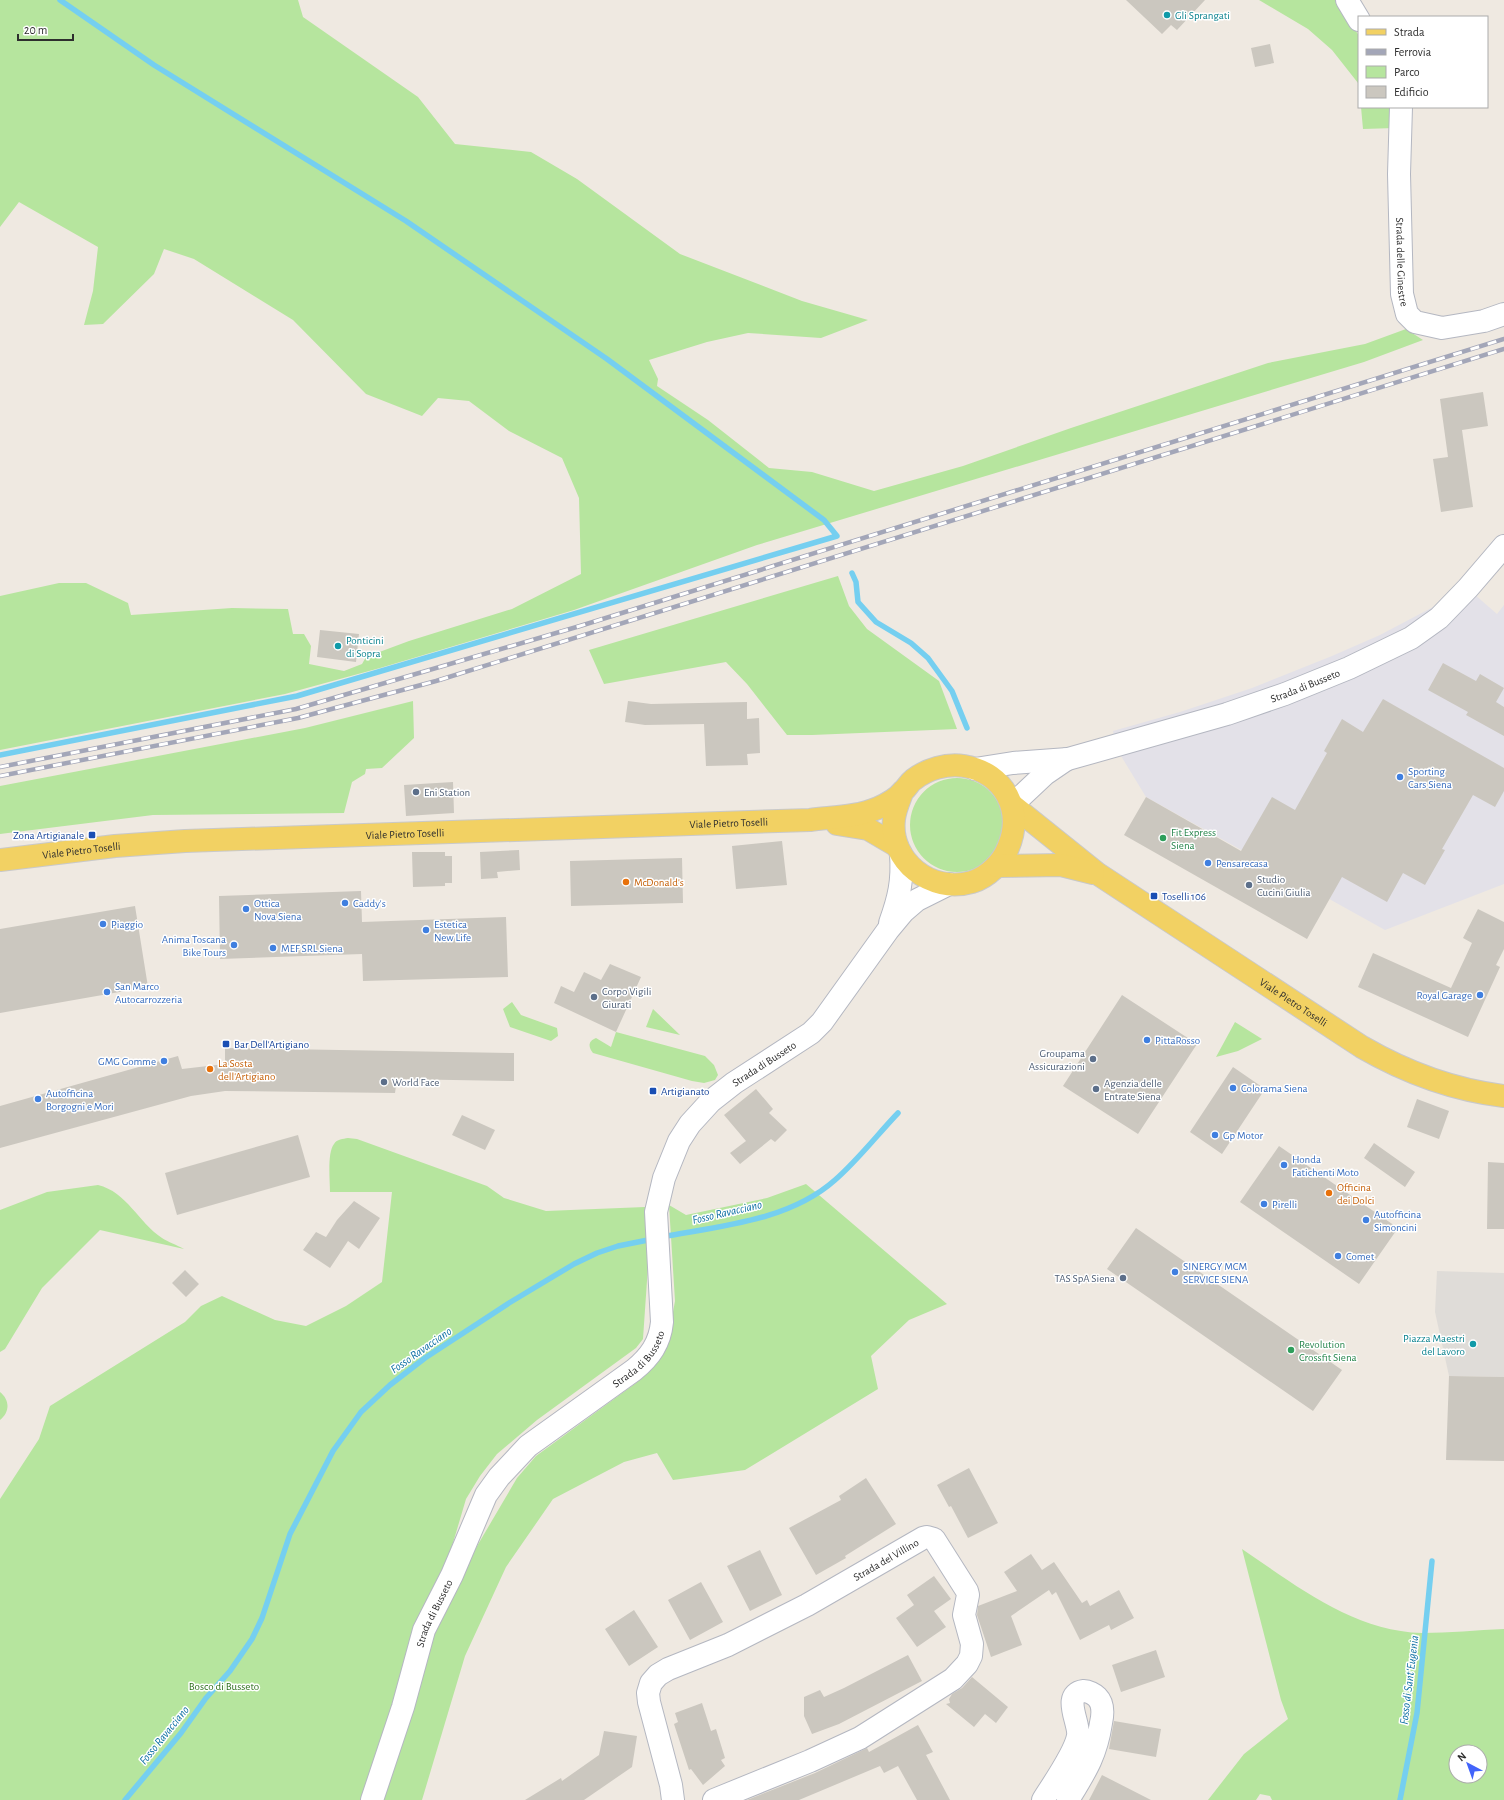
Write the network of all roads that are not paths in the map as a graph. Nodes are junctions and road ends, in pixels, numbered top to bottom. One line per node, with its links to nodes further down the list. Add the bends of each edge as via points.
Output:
1 (1347, 0): 2 (street)
2 (1358, 18)
3 (1401, 108): 4 (street, Strada delle Ginestre, via 1399,174 1402,294 1407,314 1415,322 1442,328 1484,321)
4 (1504, 314)
5 (1504, 546): 6 (street, Strada di Busseto, via 1439,618 1420,633 1380,655 1315,683 1251,706)
6 (1068, 759): 7 (street, Strada di Busseto); 9 (street, Strada di Busseto, via 1045,774)
7 (975, 769): 8 (main road, Viale Pietro Toselli, via 945,766 928,770 913,780); 9 (main road, Viale Pietro Toselli, via 994,780 1003,789)
8 (902, 793): 10 (main road, Viale Pietro Toselli, via 886,805 866,813); 11 (main road, Viale Pietro Toselli, via 894,819)
9 (1012, 805): 13 (main road, Viale Pietro Toselli, via 1015,819 1013,835 1005,855); 14 (main road, Viale Pietro Toselli)
10 (810, 820): 11 (main road, Viale Pietro Toselli, via 868,829); 12 (main road, Viale Pietro Toselli, via 186,841 115,846)
11 (899, 850): 15 (main road, Viale Pietro Toselli, via 911,867 924,876); 16 (street, Strada di Busseto, via 902,876 900,892)
12 (0, 860)
13 (997, 866): 14 (main road, Viale Pietro Toselli, via 1061,866); 15 (main road, Viale Pietro Toselli, via 984,877 972,882)
14 (1098, 874): 17 (main road, Viale Pietro Toselli, via 1376,1055 1405,1070 1443,1084)
15 (949, 884): 16 (street, Strada di Busseto, via 917,900)
16 (888, 930): 18 (street, Strada di Busseto, via 822,1022 811,1033 734,1083 711,1101 690,1124 674,1151 660,1192 656,1218 662,1322 656,1345 648,1358 634,1370 528,1446 486,1495 452,1575 424,1630 403,1707)
17 (1504, 1096)
18 (372, 1800)
19 (672, 1800): 20 (street, Strada del Villino, via 671,1785 649,1702 651,1683 658,1675 728,1645 800,1608 923,1538 930,1537 937,1542 968,1590 964,1615 972,1650 960,1672 945,1686 860,1738)
20 (714, 1800)
21 (1044, 1800): 22 (street, via 1078,1736 1073,1699 1081,1692 1088,1692 1098,1698 1102,1705 1100,1733 1097,1748 1088,1768)
22 (1068, 1800)

